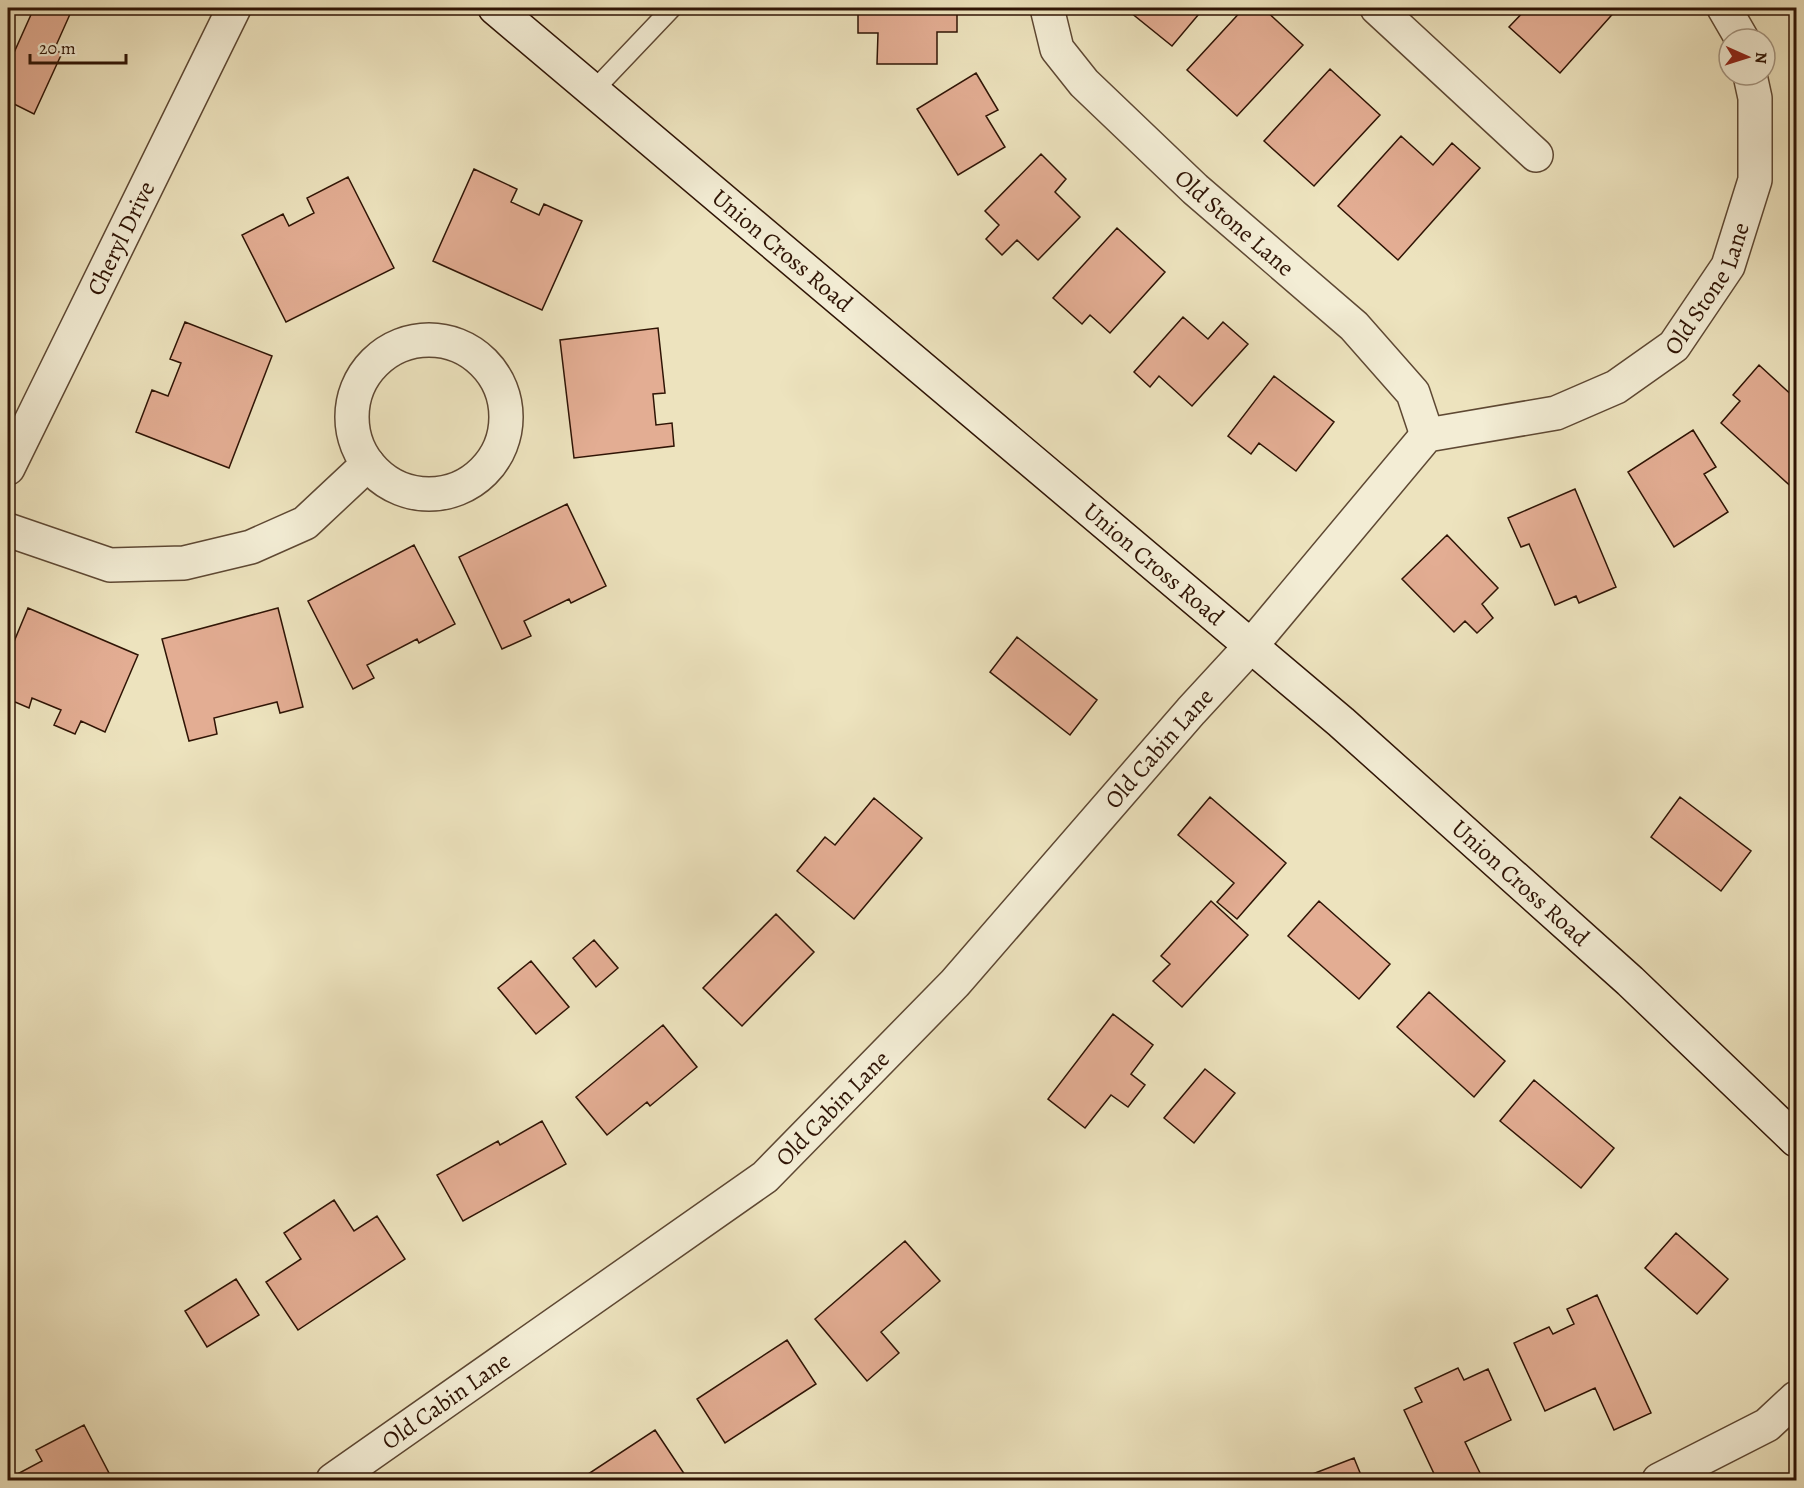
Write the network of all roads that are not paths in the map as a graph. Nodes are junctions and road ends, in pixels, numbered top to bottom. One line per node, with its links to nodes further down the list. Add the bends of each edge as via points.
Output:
1 (234, 8): 13 (street, Cheryl Drive)
2 (495, 8): 9 (street, Union Cross Road)
3 (672, 8): 9 (lane)
4 (1047, 8): 11 (street, Old Stone Lane, via 1057,49 1084,83 1195,189 1354,326 1413,393)
5 (1377, 8): 10 (street)
6 (1724, 8): 7 (street)
7 (1735, 27)
8 (1753, 87): 11 (street, Old Stone Lane, via 1755,180 1728,266 1674,346 1616,387 1556,413)
9 (594, 90): 15 (street, Union Cross Road)
10 (1536, 155)
11 (1427, 435): 15 (street)
12 (368, 464): 12 (street, via 387,482 410,493 436,495 462,488 483,473 498,452 506,427 505,401 496,377 479,358 458,345 433,340 409,343 386,353 368,370 356,393 352,417 356,442); 14 (street, via 305,523 251,547 184,563 110,565)
13 (8, 468)
14 (8, 530)
15 (1250, 646): 16 (street, Union Cross Road, via 1341,722 1630,981); 18 (street, Old Cabin Lane, via 955,983 765,1177)
16 (1797, 1140)
17 (1797, 1398): 19 (street, via 1767,1425)
18 (333, 1480)
19 (1659, 1480)

